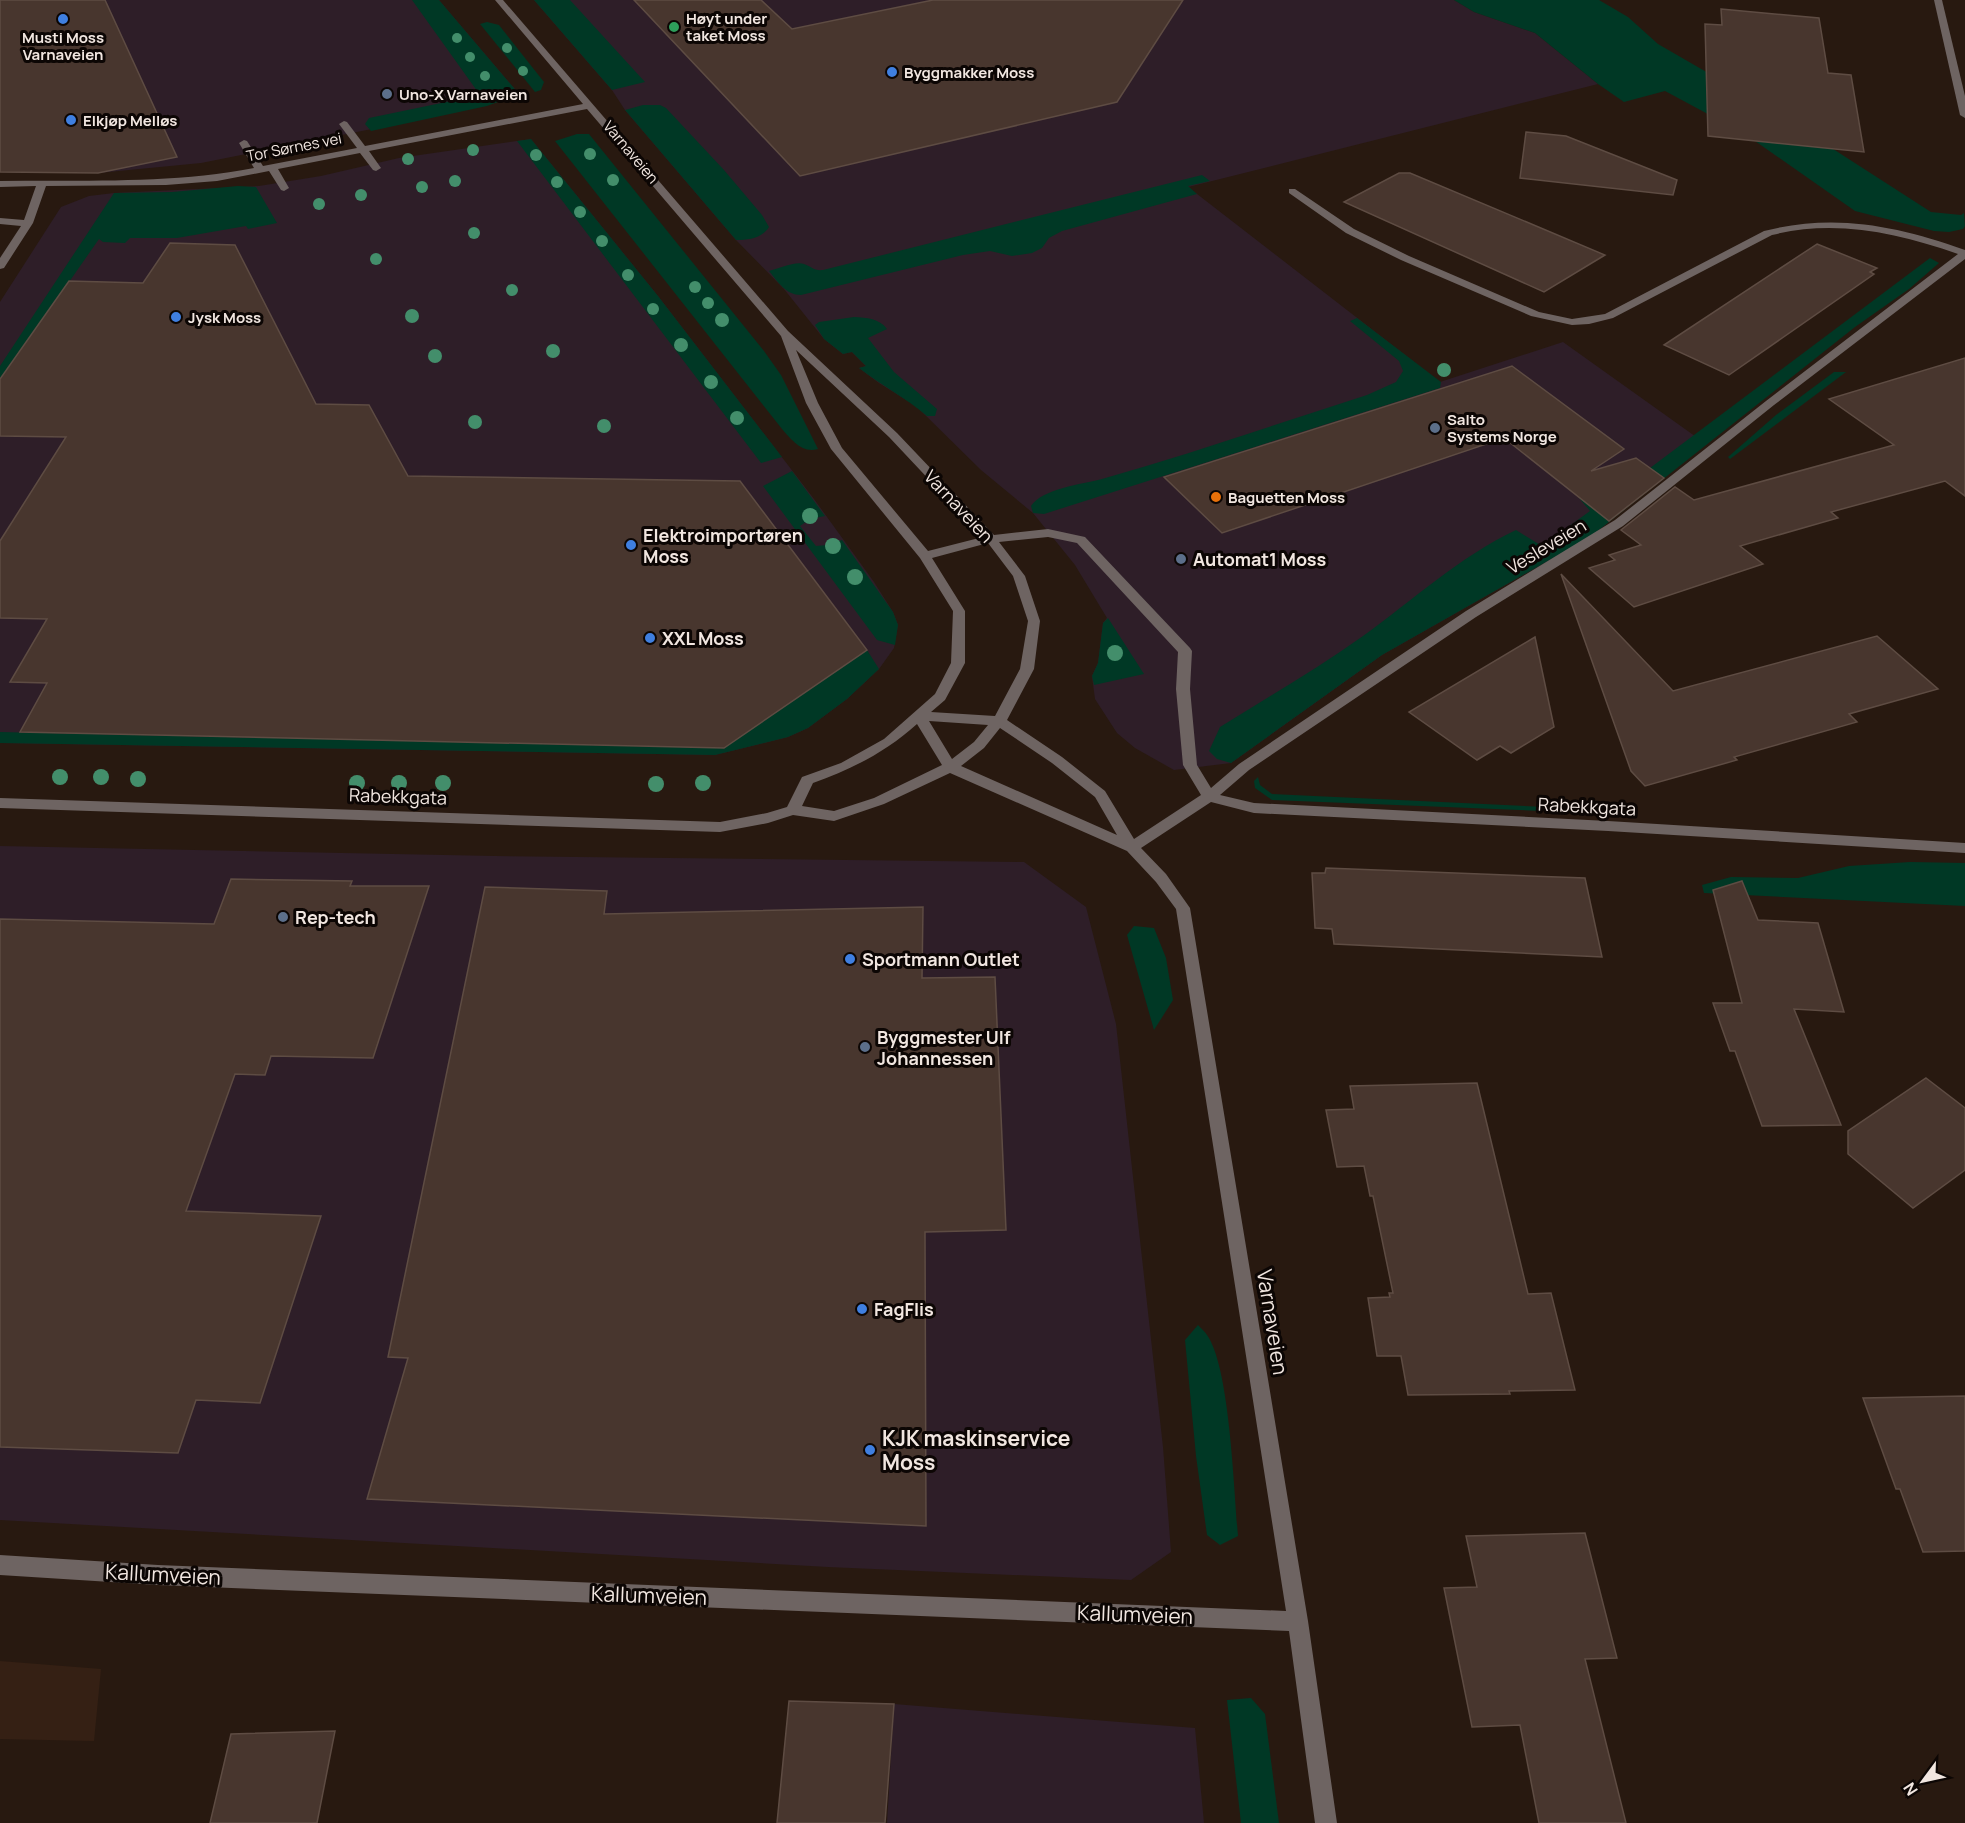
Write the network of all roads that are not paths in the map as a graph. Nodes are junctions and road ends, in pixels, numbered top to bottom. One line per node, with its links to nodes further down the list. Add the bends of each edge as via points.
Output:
1 (499, 0): 3 (street, Varnaveien)
2 (1938, 0): 4 (street)
3 (591, 105): 7 (street, Tor Sørnes vei); 19 (street, Varnaveien)
4 (1965, 115)
5 (344, 124): 7 (street)
6 (244, 143): 10 (street)
7 (361, 149): 8 (street, Tor Sørnes vei); 9 (street)
8 (272, 167): 10 (street, Tor Sørnes vei); 13 (street)
9 (376, 168)
10 (260, 170): 12 (street, Tor Sørnes vei, via 166,182)
11 (0, 184): 12 (street, Tor Sørnes vei)
12 (42, 184): 16 (street)
13 (284, 188)
14 (1292, 191): 17 (street, via 1350,231 1405,258 1535,314 1581,324 1609,316 1782,228 1817,224 1862,226)
15 (0, 221): 16 (street)
16 (28, 223): 18 (street)
17 (1965, 254): 25 (street, Vesleveien, via 1619,523 1471,614 1244,767)
18 (0, 266)
19 (784, 333): 20 (street, Varnaveien, via 893,435); 21 (street, Varnaveien, via 812,403 837,448)
20 (991, 539): 21 (street); 23 (street, Varnaveien, via 1019,576 1034,621 1027,669); 25 (street, via 1048,532 1081,540 1185,651 1183,689 1190,765)
21 (925, 556): 22 (street, Varnaveien, via 959,611 958,663 940,697)
22 (920, 716): 23 (street); 24 (street); 27 (street, Varnaveien, via 889,742 807,780)
23 (999, 720): 24 (street, Varnaveien, via 978,745); 28 (street, Varnaveien, via 1100,794)
24 (950, 767): 27 (street, Varnaveien, via 879,801 834,816); 28 (street, Varnaveien)
25 (1209, 797): 28 (street, Vesleveien); 29 (street, Rabekkgata, via 1254,808)
26 (0, 803): 27 (street, Rabekkgata, via 720,827)
27 (792, 810)
28 (1132, 847): 31 (street, Varnaveien, via 1183,908)
29 (1965, 848)
30 (0, 1565): 31 (street, Kallumveien, via 182,1576)
31 (1298, 1621): 32 (street, Varnaveien)
32 (1326, 1823)

